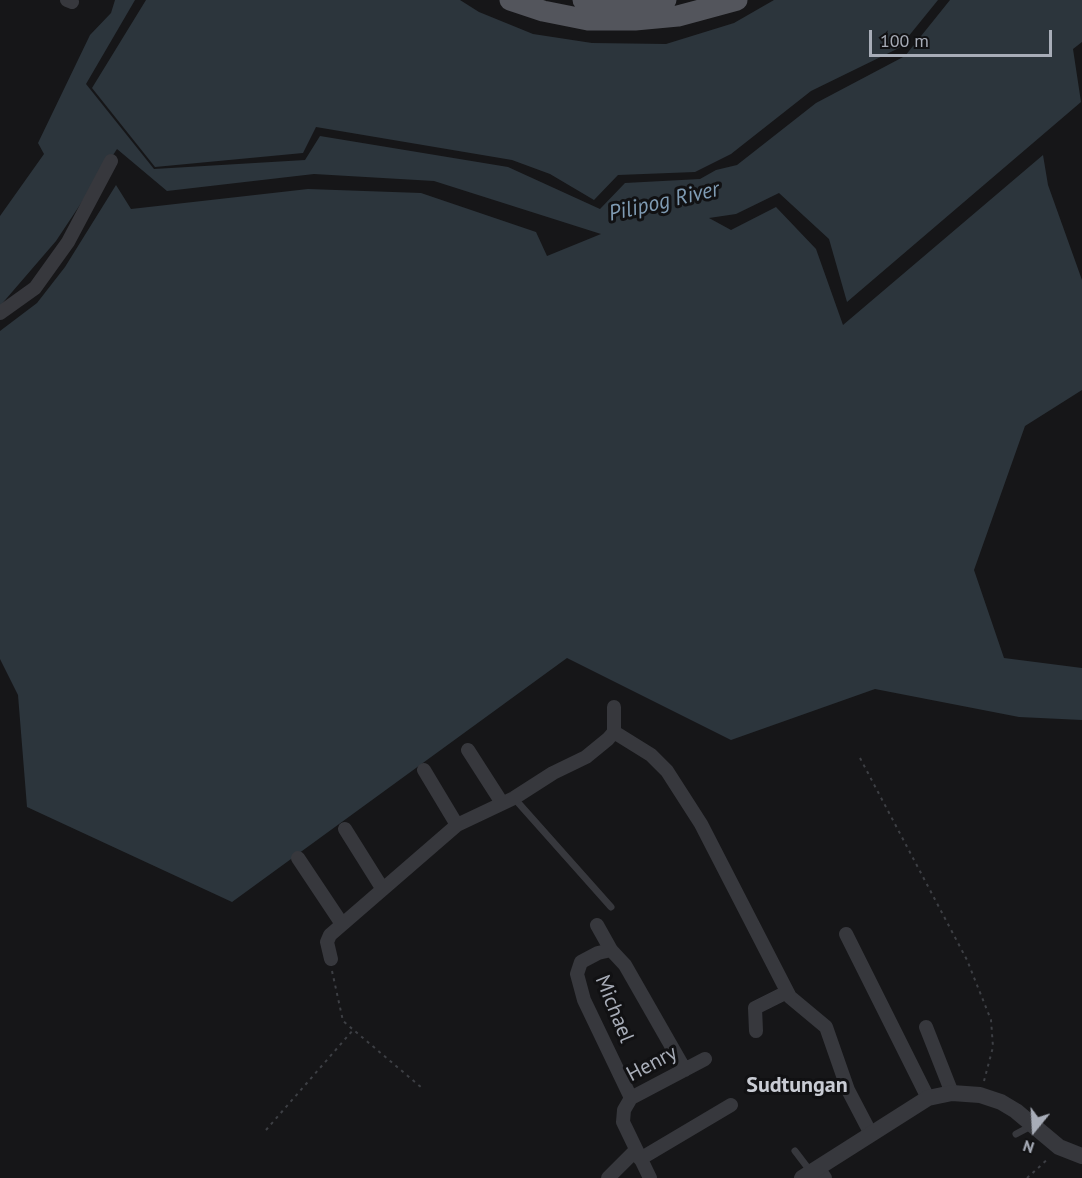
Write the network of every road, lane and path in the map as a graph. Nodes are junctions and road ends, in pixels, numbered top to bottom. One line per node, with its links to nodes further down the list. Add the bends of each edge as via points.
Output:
1 (510, 0): 4 (main road, via 588,20 678,16)
2 (583, 0): 3 (main road)
3 (666, 0)
4 (737, 0)
5 (111, 160): 6 (street, via 68,242 35,288)
6 (0, 313)
7 (614, 707): 8 (street)
8 (614, 732): 12 (street, via 586,757); 23 (street, via 651,755 667,771 701,824)
9 (468, 750): 12 (street)
10 (860, 758): 31 (path, via 967,960 991,1020 993,1047)
11 (424, 770): 13 (street)
12 (508, 800): 13 (street); 17 (lane)
13 (457, 825): 16 (street)
14 (345, 829): 16 (street)
15 (298, 858): 18 (street)
16 (382, 888): 18 (street)
17 (611, 907)
18 (342, 924): 22 (street, via 327,942)
19 (597, 925): 21 (street)
20 (846, 934): 32 (street)
21 (611, 950): 28 (street, Michael, via 624,965); 33 (street, Michael, via 581,962 577,974)
22 (331, 959): 25 (path, via 344,1021)
23 (788, 992): 26 (street, via 755,1008); 37 (street, via 826,1027 848,1090)
24 (926, 1027): 30 (street)
25 (353, 1030): 29 (path); 36 (path)
26 (756, 1031)
27 (705, 1059): 28 (street, Henry)
28 (685, 1070): 33 (street, Henry)
29 (422, 1088)
30 (952, 1093): 31 (street); 32 (street)
31 (980, 1095): 35 (street, via 1016,1111)
32 (928, 1098): 37 (street)
33 (628, 1104): 41 (street, Michael, via 623,1122)
34 (731, 1105): 41 (street)
35 (1033, 1125): 38 (lane); 39 (street)
36 (266, 1130)
37 (871, 1134): 43 (street)
38 (1016, 1134)
39 (1059, 1147): 42 (street); 46 (path)
40 (795, 1151): 43 (lane)
41 (638, 1155): 44 (street); 45 (street, Michael)
42 (1082, 1156)
43 (814, 1174)
44 (608, 1178)
45 (650, 1178)
46 (1028, 1178)

